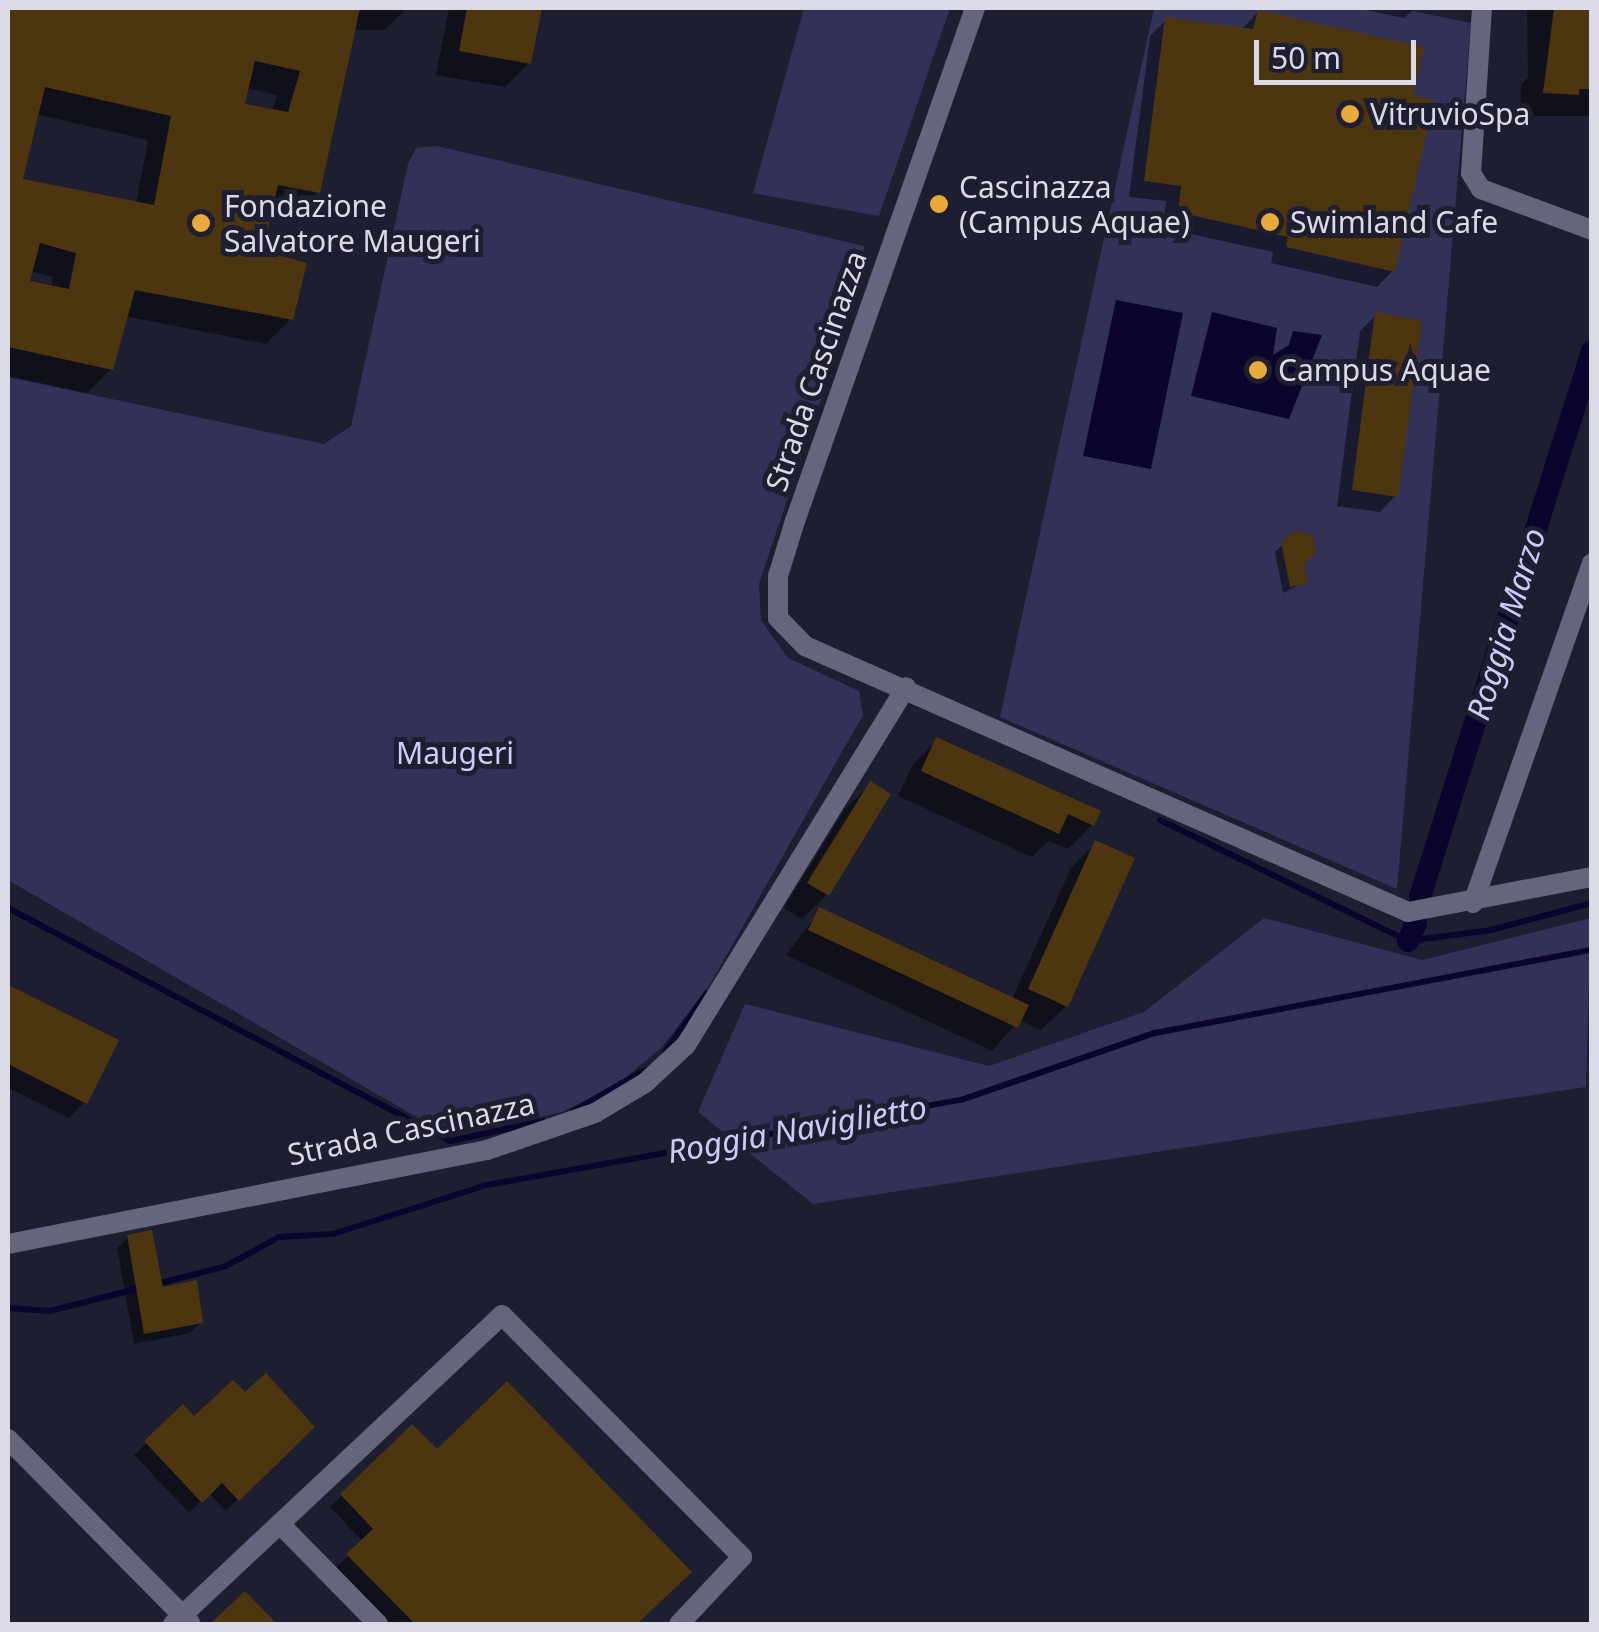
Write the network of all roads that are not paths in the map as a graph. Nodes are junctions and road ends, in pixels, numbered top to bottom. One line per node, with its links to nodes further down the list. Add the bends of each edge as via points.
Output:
1 (975, 8): 5 (street, Strada Cascinazza, via 778,576 778,618 805,646)
2 (1482, 8): 3 (street, via 1471,173 1481,188)
3 (1592, 230)
4 (1592, 564): 7 (street)
5 (906, 686): 7 (street, Strada Cascinazza, via 1360,896 1408,912); 8 (street, Strada Cascinazza, via 686,1045 644,1084 595,1114 487,1150)
6 (1592, 877): 7 (street, Strada Cascinazza)
7 (1474, 903)
8 (8, 1244)
9 (8, 1439): 11 (street)
10 (280, 1524): 11 (street); 12 (street); 13 (street, via 502,1315 742,1557)
11 (182, 1621)
12 (378, 1624)
13 (679, 1624)

